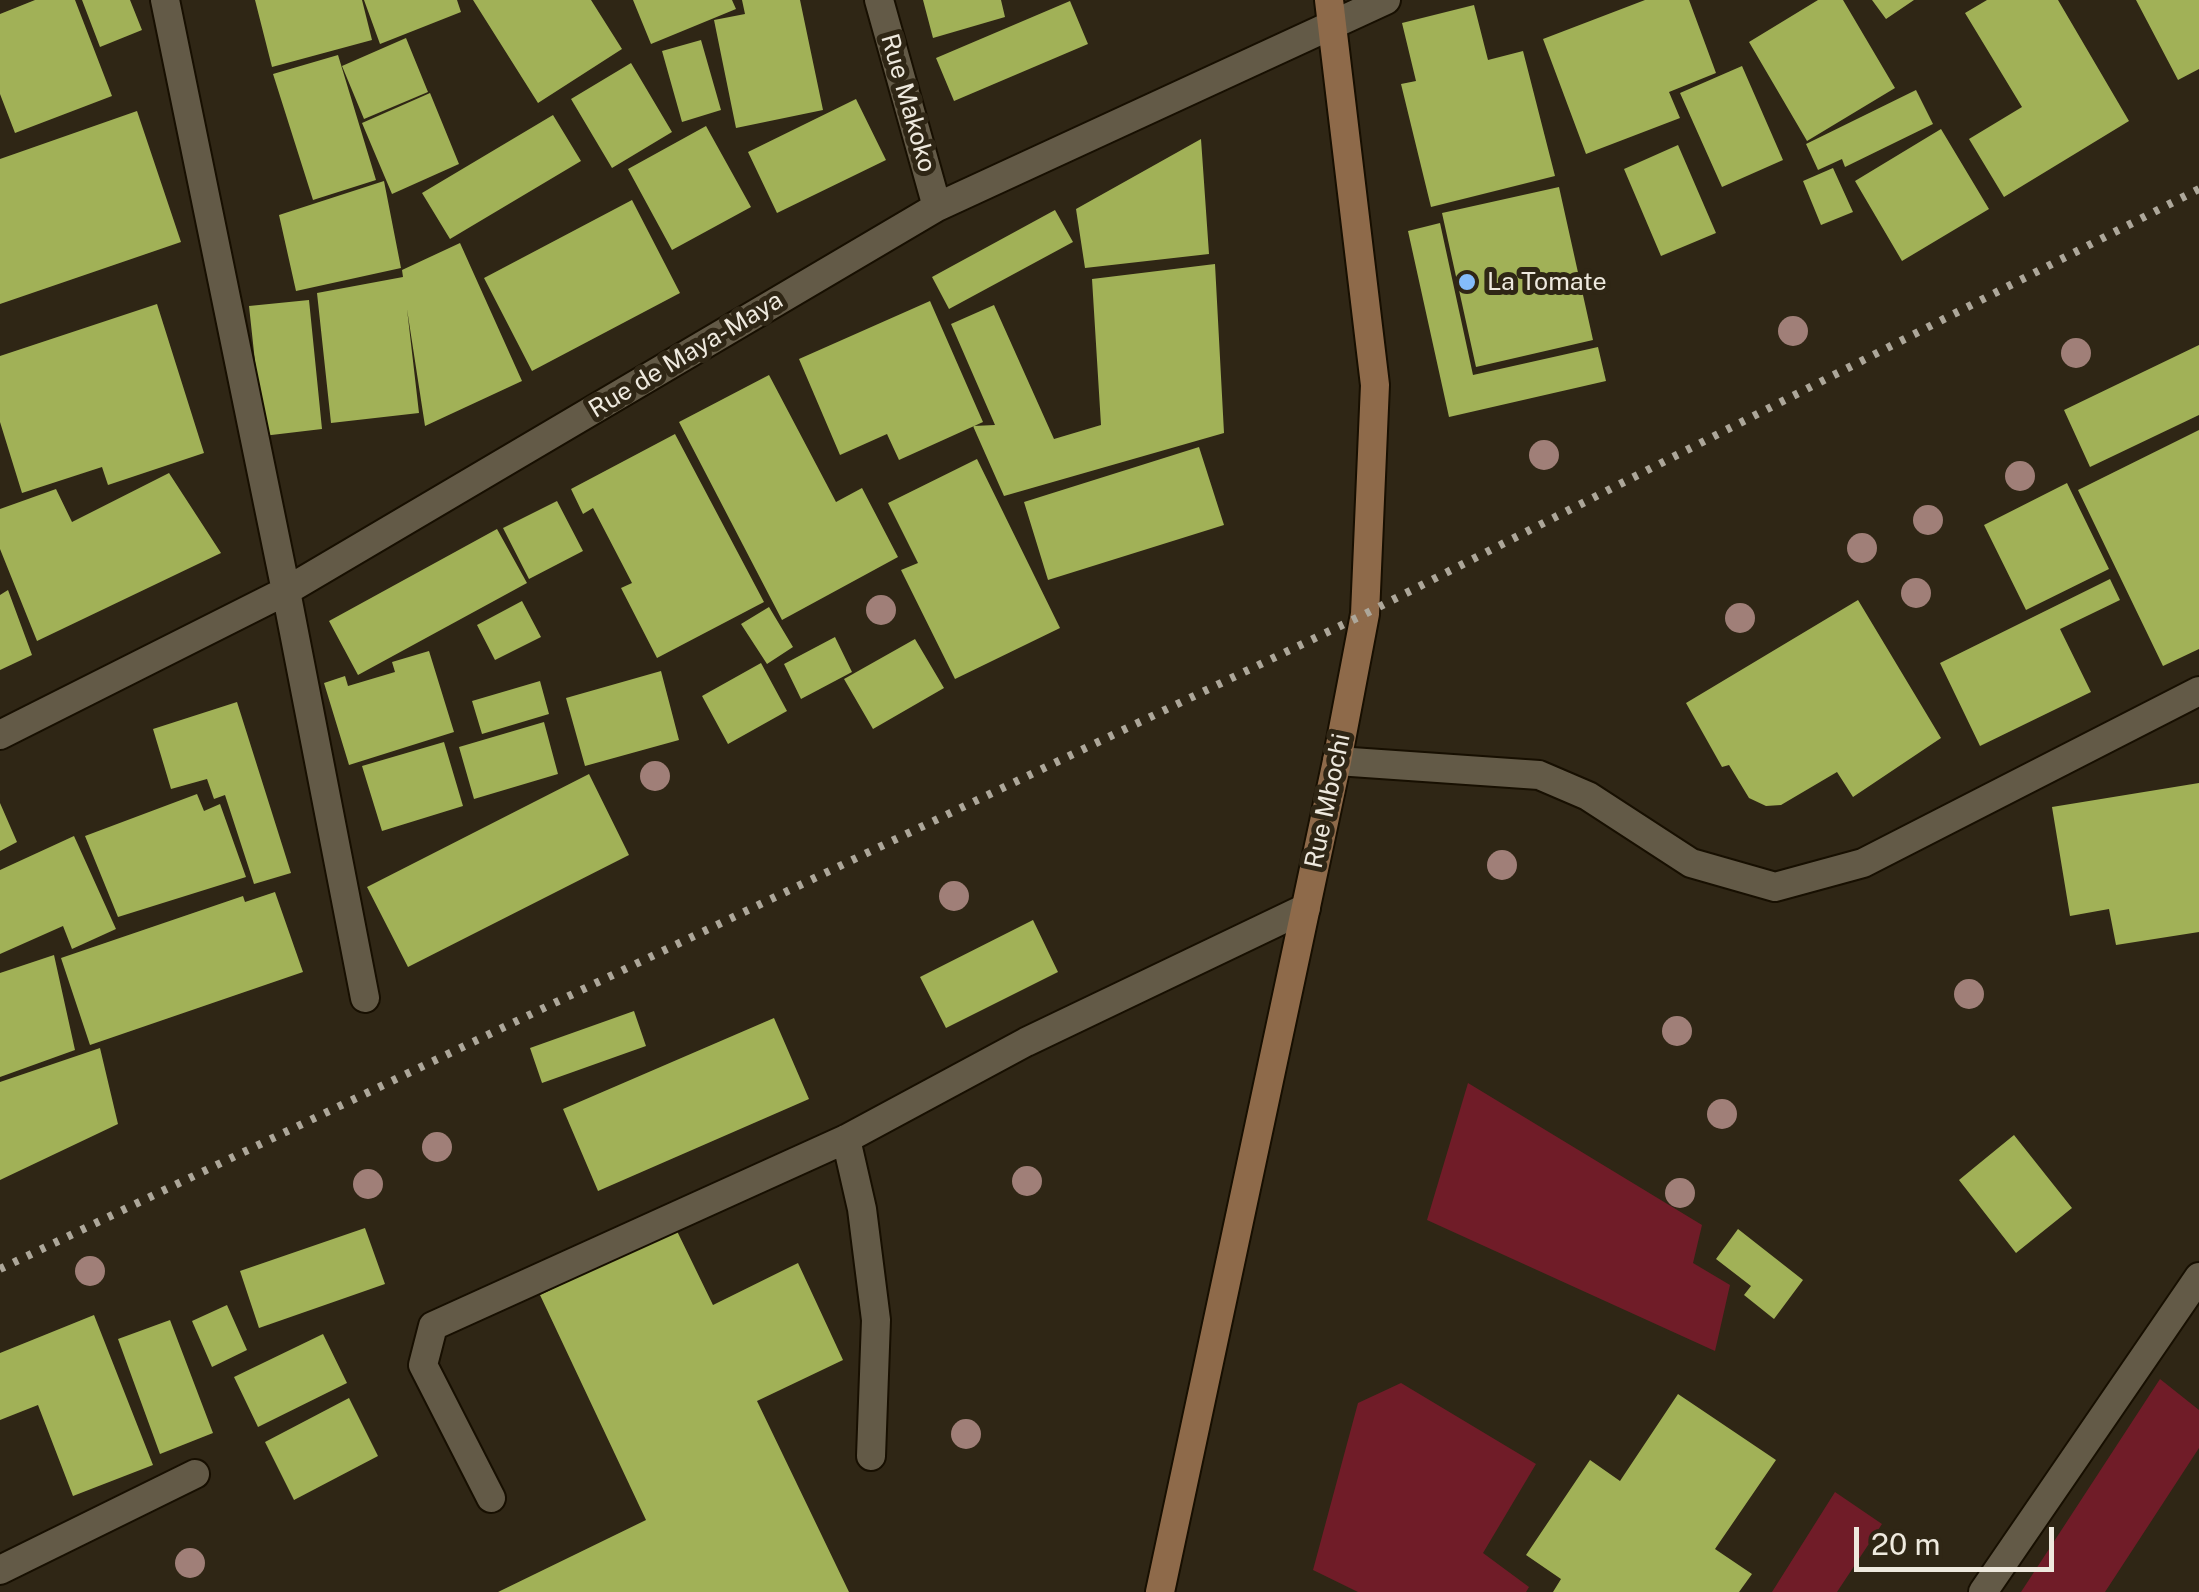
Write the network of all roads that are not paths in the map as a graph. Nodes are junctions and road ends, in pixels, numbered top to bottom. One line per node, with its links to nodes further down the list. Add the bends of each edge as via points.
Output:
1 (165, 0): 6 (street)
2 (879, 0): 5 (street, Rue Makoko)
3 (1386, 0): 4 (street, Rue de Maya-Maya)
4 (1331, 12): 5 (street, Rue de Maya-Maya); 9 (main road, Rue Mbochi, via 1375,385 1366,614)
5 (936, 206): 6 (street, Rue de Maya-Maya)
6 (286, 591): 8 (street, Rue de Maya-Maya); 11 (street)
7 (2199, 691): 9 (street, via 1863,863 1775,886 1692,863 1588,796 1539,774)
8 (0, 735)
9 (1337, 761): 10 (main road, Rue Mbochi)
10 (1306, 908): 12 (street, via 1026,1042); 18 (main road, Rue Mbochi)
11 (365, 998)
12 (846, 1139): 14 (street, via 876,1320); 16 (street, via 433,1326 423,1365)
13 (2199, 1276): 19 (street)
14 (870, 1456)
15 (195, 1474): 17 (street)
16 (492, 1498)
17 (0, 1570)
18 (1160, 1592)
19 (1983, 1592)

